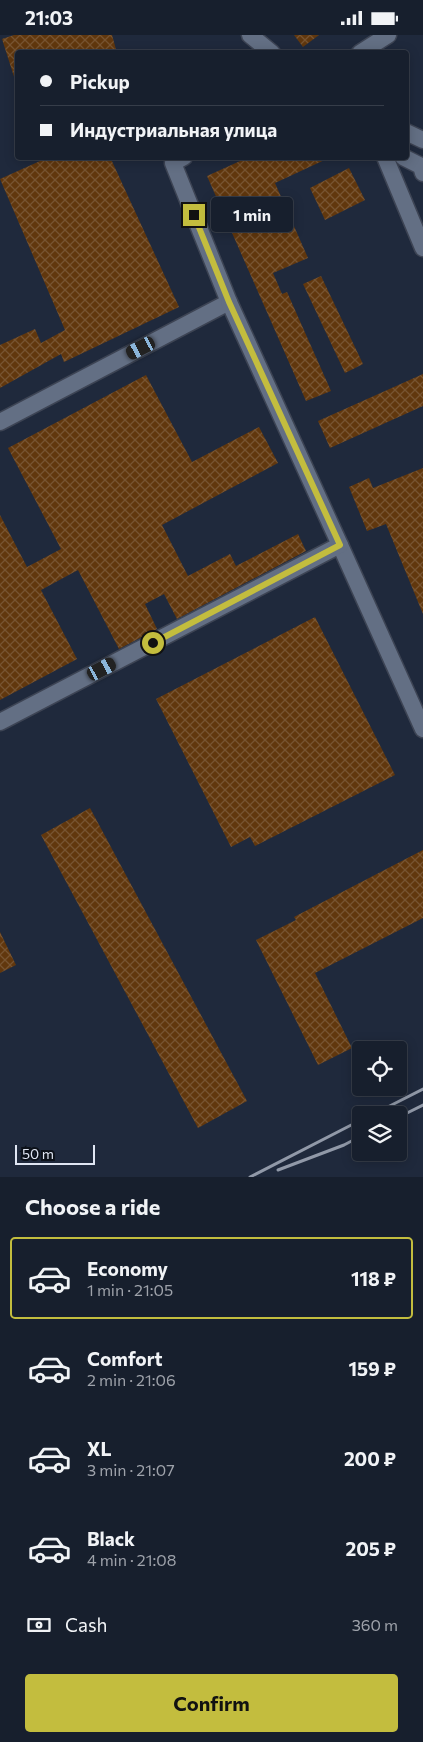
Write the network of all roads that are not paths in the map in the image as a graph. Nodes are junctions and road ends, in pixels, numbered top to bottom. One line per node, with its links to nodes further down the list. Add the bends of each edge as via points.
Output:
1 (250, 35): 3 (street)
2 (388, 35): 4 (street)
3 (268, 50)
4 (365, 50)
5 (409, 133): 6 (street)
6 (423, 140)
7 (178, 160): 12 (street, via 173,163)
8 (386, 160): 11 (street)
9 (408, 160): 10 (street, via 421,167)
10 (423, 173)
11 (423, 248)
12 (229, 302): 13 (street); 14 (street)
13 (0, 422)
14 (340, 545): 15 (street); 16 (street)
15 (0, 722)
16 (423, 729)

